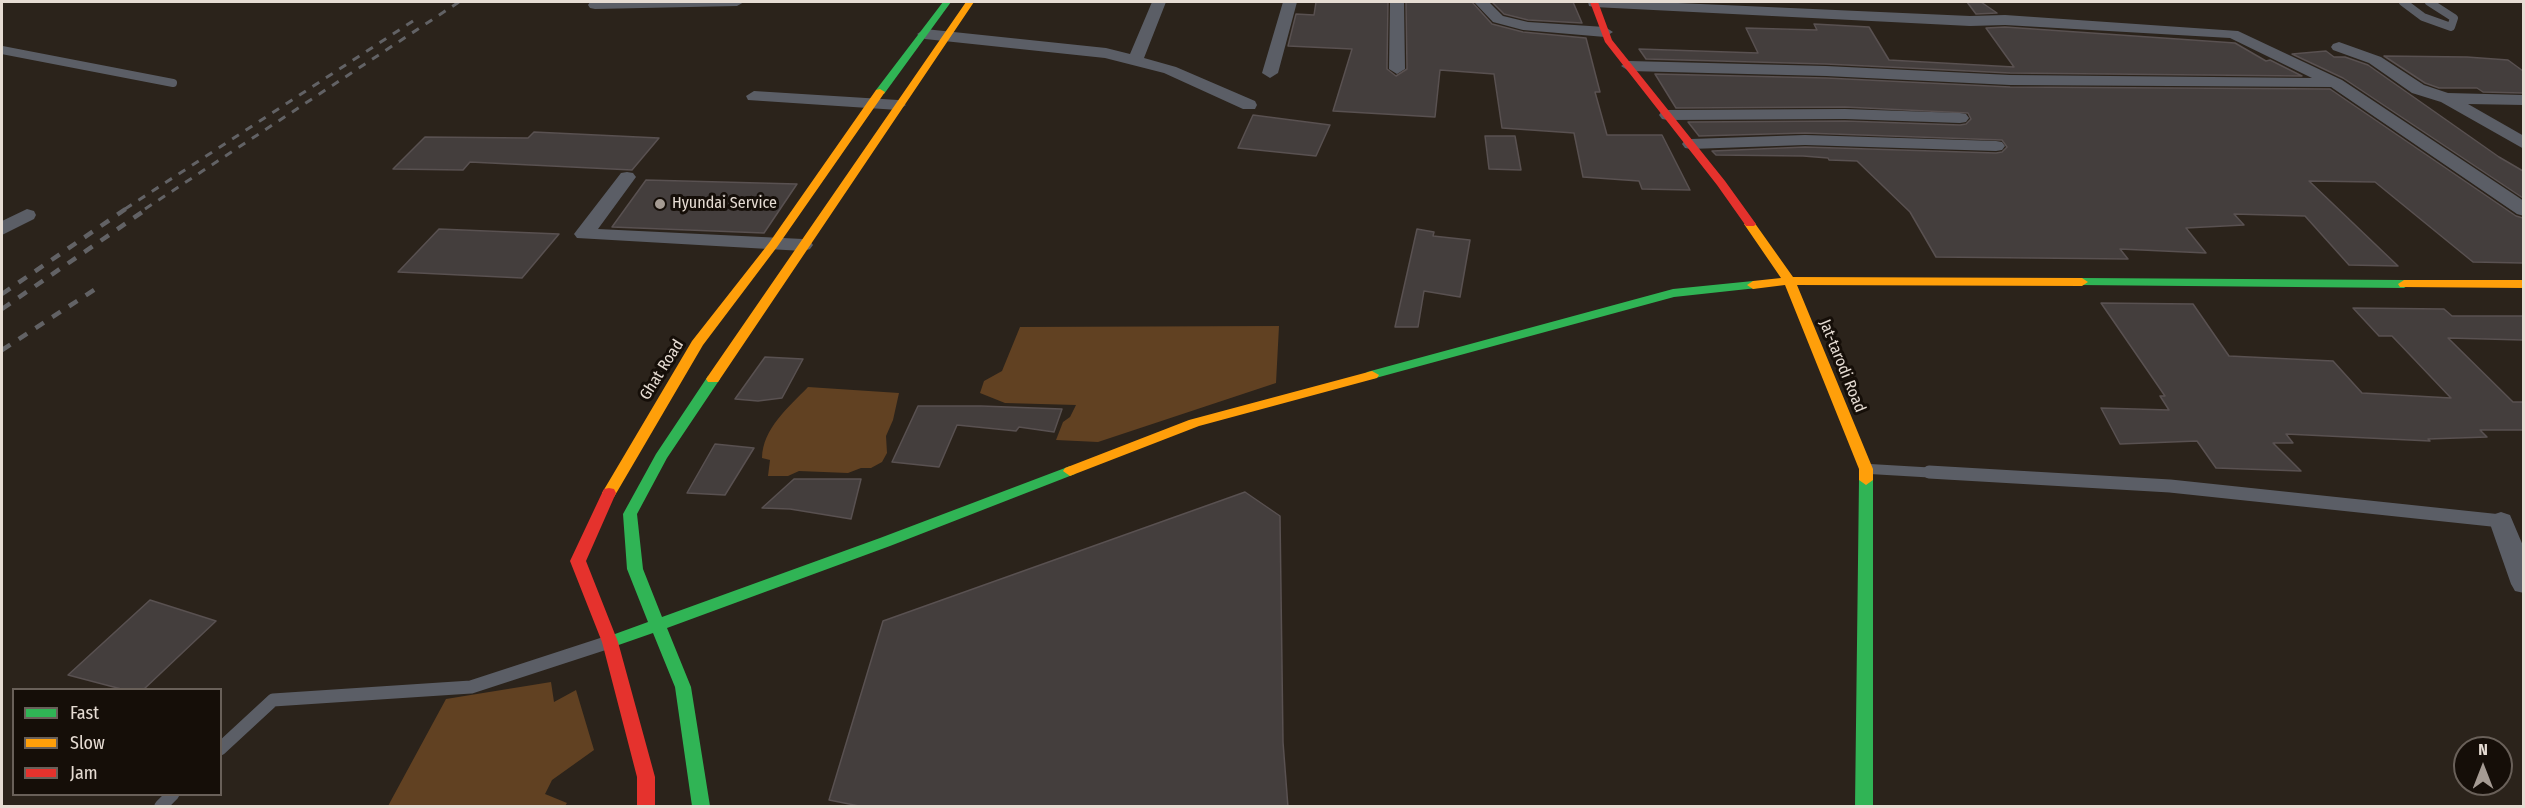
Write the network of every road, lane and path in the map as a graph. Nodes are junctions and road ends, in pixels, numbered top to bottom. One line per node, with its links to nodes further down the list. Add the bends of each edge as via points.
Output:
1 (737, 2): 11 (street)
2 (947, 2): 13 (street, Ghat Road)
3 (970, 2): 14 (street)
4 (1159, 2): 17 (street)
5 (1290, 2): 20 (street)
6 (1398, 2): 19 (street)
7 (1481, 2): 12 (street, via 1498,19 1528,27)
8 (1594, 2): 12 (street, Jat-tarodi Road); 22 (street, via 2234,34)
9 (2403, 2): 10 (lane, via 2423,17 2451,27 2454,18)
10 (2429, 2)
11 (595, 6)
12 (1605, 32): 18 (street, Jat-tarodi Road)
13 (925, 34): 14 (street); 26 (street, Ghat Road)
14 (946, 37): 17 (street, via 1106,53); 27 (street)
15 (2339, 47): 24 (street, via 2375,60 2418,88)
16 (2, 50): 21 (lane)
17 (1135, 61): 28 (street, via 1170,70)
18 (1629, 66): 22 (street, via 2010,80); 29 (street, Jat-tarodi Road)
19 (1397, 69)
20 (1270, 73)
21 (173, 83)
22 (2336, 83): 35 (street)
23 (754, 96): 26 (street)
24 (2446, 98): 25 (street); 32 (street)
25 (2523, 100)
26 (872, 102): 27 (street); 38 (street, Ghat Road)
27 (898, 105): 39 (street)
28 (1249, 105)
29 (1668, 115): 30 (street); 31 (street, Jat-tarodi Road)
30 (1960, 118)
31 (1690, 144): 33 (street, via 1833,139); 40 (street, Jat-tarodi Road)
32 (2523, 144)
33 (1996, 146)
34 (627, 177): 38 (street, via 584,234)
35 (2523, 210)
36 (27, 214): 37 (street)
37 (2, 229)
38 (773, 244): 39 (street); 46 (street, Ghat Road, via 697,344 615,478 578,561)
39 (803, 245): 45 (street, via 662,457 630,514 635,569)
40 (1789, 281): 41 (street); 42 (street, Jat-tarodi Road); 45 (street, via 1673,293 1194,423)
41 (2523, 284)
42 (1866, 469): 43 (lane, via 2170,486); 52 (street, Jat-tarodi Road)
43 (2501, 521): 44 (street)
44 (2523, 584)
45 (659, 626): 46 (street); 51 (street, via 683,687)
46 (609, 642): 47 (lane, via 471,687 273,700); 50 (street, Ghat Road, via 646,777)
47 (222, 747)
48 (172, 796): 49 (lane)
49 (161, 807)
50 (646, 807)
51 (701, 807)
52 (1864, 807)

